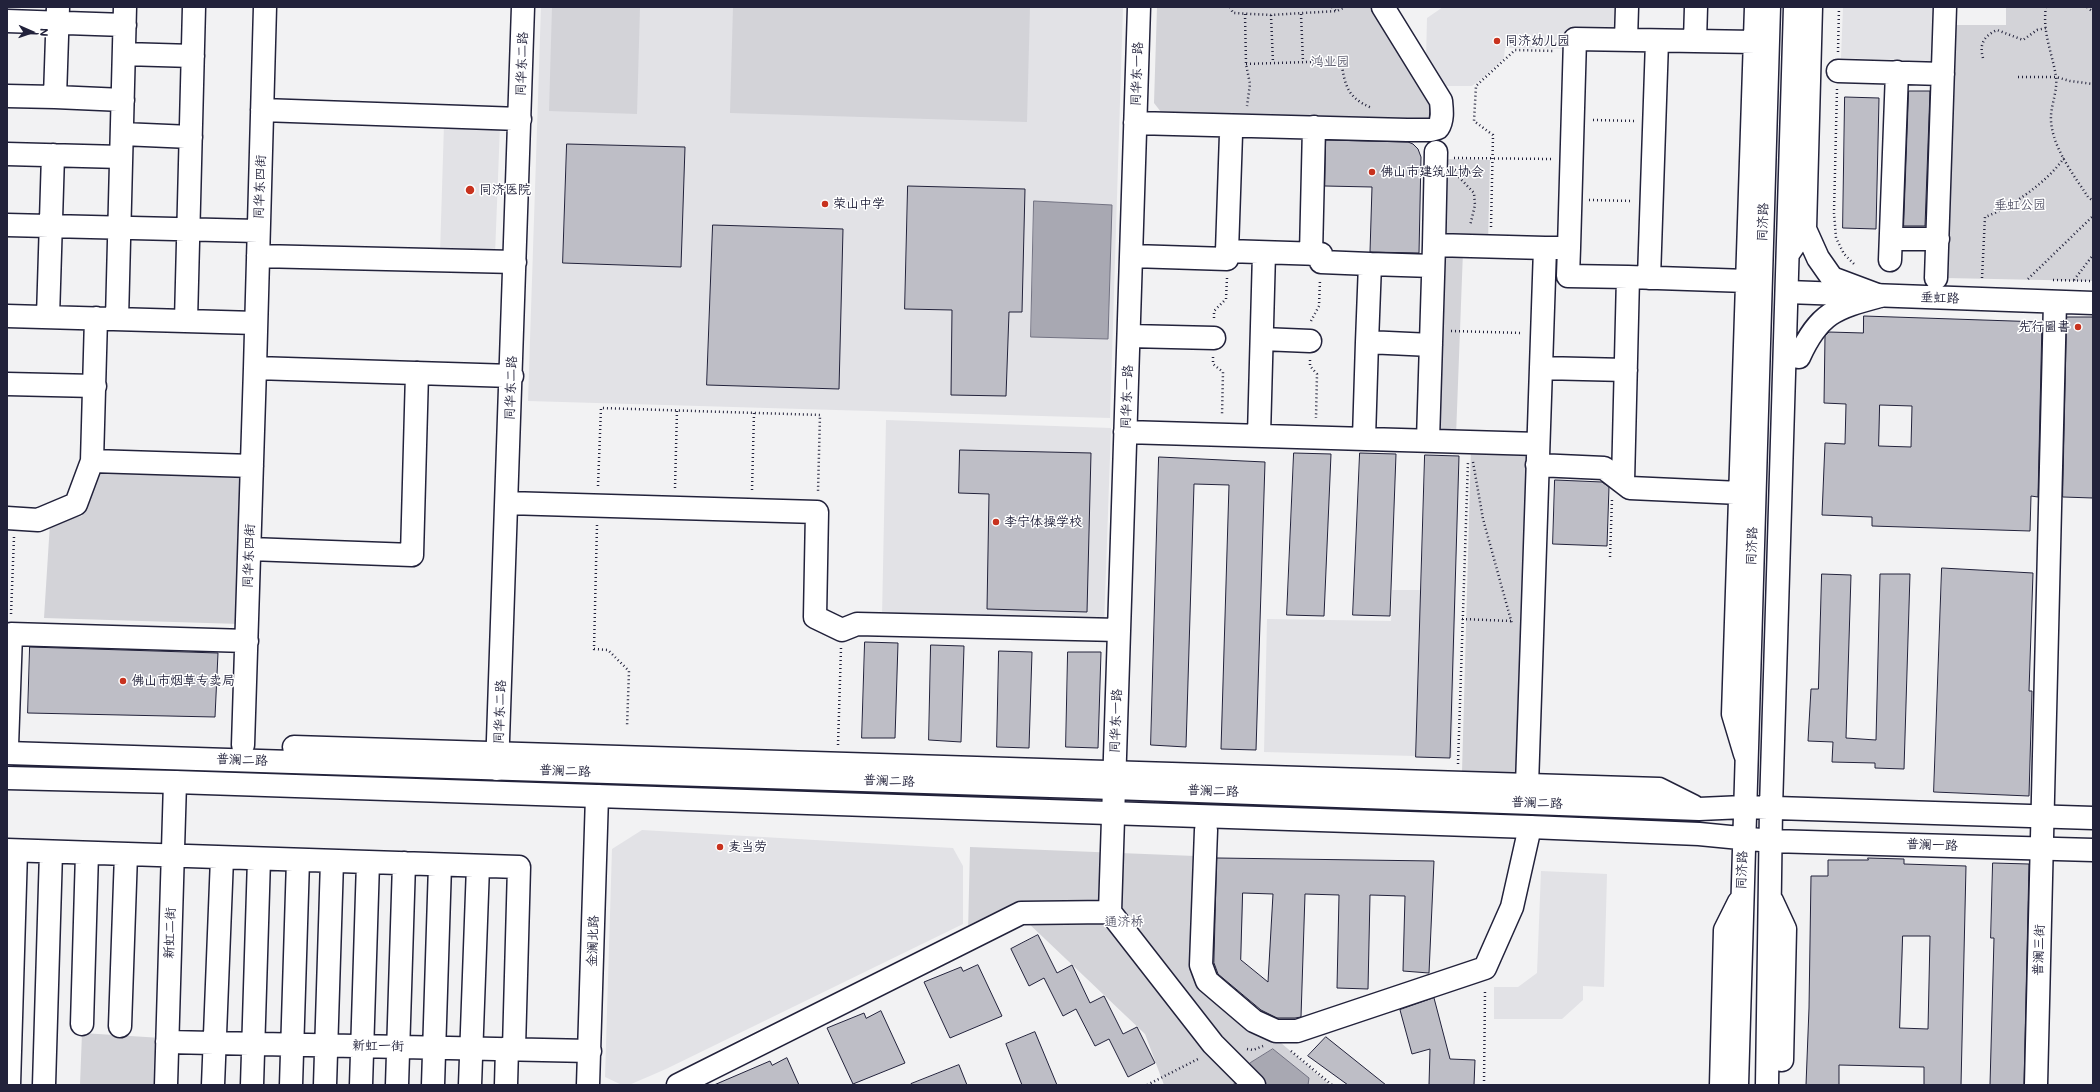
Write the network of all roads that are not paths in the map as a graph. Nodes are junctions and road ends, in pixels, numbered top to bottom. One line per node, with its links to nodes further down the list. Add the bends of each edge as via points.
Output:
1 (58, 7): 26 (street)
2 (194, 7): 21 (street)
3 (265, 7): 28 (street, 同华东四街)
4 (523, 7): 29 (street, 同华东二路)
5 (1139, 7): 30 (street, 同华东一路)
6 (1383, 7): 31 (street, via 1441,101 1441,123 1438,128 1431,130)
7 (1627, 7): 16 (street)
8 (1696, 7): 18 (street)
9 (1756, 7): 19 (street)
10 (1769, 7): 49 (street, 同济路)
11 (1795, 7): 51 (street, 同济路)
12 (1811, 7): 40 (street)
13 (1945, 7): 24 (street)
14 (125, 16): 15 (street); 20 (street)
15 (7, 21)
16 (1626, 40): 17 (street); 46 (street, via 1575,39)
17 (1657, 41): 18 (street); 60 (street, via 1651,201)
18 (1695, 41): 19 (street)
19 (1756, 42): 42 (street)
20 (124, 54): 21 (street); 27 (street)
21 (192, 56): 34 (street)
22 (1838, 71): 23 (street)
23 (1897, 72): 24 (street); 43 (street)
24 (1943, 74): 44 (street)
25 (7, 96): 26 (street)
26 (55, 97): 27 (street)
27 (123, 100): 32 (street)
28 (262, 110): 29 (street); 41 (street, 同华东四街)
29 (520, 118): 56 (street, 同华东二路)
30 (1135, 123): 31 (street); 54 (street, 同华东一路)
31 (1314, 127): 50 (street)
32 (122, 134): 34 (street); 38 (street)
33 (1231, 134): 47 (street)
34 (191, 137): 70 (street)
35 (7, 154): 36 (street)
36 (53, 155): 38 (street); 68 (street)
37 (1439, 156): 52 (street)
38 (122, 157): 69 (street)
39 (7, 225): 41 (street)
40 (1805, 229): 51 (street); 64 (street, via 1818,258 1832,278)
41 (258, 231): 53 (street, 同华东四街)
42 (1748, 234): 49 (street); 62 (street)
43 (1891, 239): 44 (street); 55 (street)
44 (1938, 239): 61 (street)
45 (1545, 248): 46 (street); 52 (street, via 1480,246); 58 (street)
46 (1569, 248): 59 (street)
47 (1227, 251): 48 (street); 54 (street, via 1227,259)
48 (1264, 253): 50 (street); 76 (street)
49 (1762, 253): 79 (street, 同济路)
50 (1311, 254): 57 (street, via 1321,254 1321,262)
51 (1788, 254): 63 (street, 同济路)
52 (1434, 255): 57 (street); 74 (street)
53 (258, 256): 56 (street); 71 (street, 同华东四街)
54 (1132, 256): 73 (street, 同华东一路)
55 (1890, 260)
56 (515, 262): 85 (street, 同华东二路)
57 (1370, 264): 78 (street)
58 (1544, 275): 59 (street); 82 (street)
59 (1568, 276): 60 (street)
60 (1638, 278): 62 (street); 83 (street)
61 (1936, 278)
62 (1747, 281): 79 (street)
63 (1787, 292): 64 (street, 垂虹路); 72 (street, 同济路)
64 (1880, 296): 65 (street, 垂虹路); 80 (street, via 1830,312 1808,336)
65 (2055, 302): 66 (street, 垂虹路); 118 (street, 普澜三街)
66 (2093, 303)
67 (7, 316): 68 (street)
68 (48, 317): 69 (street)
69 (107, 319): 70 (street); 87 (street)
70 (186, 321): 71 (street)
71 (256, 323): 81 (street, 同华东四街)
72 (1786, 332): 80 (street); 107 (street, 同济路)
73 (1129, 336): 75 (street); 88 (street, 同华东一路)
74 (1431, 337): 78 (street); 91 (street)
75 (1214, 338)
76 (1262, 339): 77 (street); 89 (street)
77 (1310, 341)
78 (1367, 342): 90 (street)
79 (1752, 344): 97 (street); 106 (street, 同济路)
80 (1799, 357): 107 (street, via 1788,715)
81 (255, 368): 84 (street); 95 (street, 同华东四街)
82 (1541, 368): 83 (street); 92 (street)
83 (1626, 370): 96 (street)
84 (417, 373): 85 (street); 100 (street, via 412,555)
85 (512, 376): 98 (street, 同华东二路)
86 (7, 384): 87 (street)
87 (95, 386): 93 (street)
88 (1125, 432): 89 (street); 101 (street, 同华东一路)
89 (1259, 435): 90 (street)
90 (1364, 438): 91 (street)
91 (1428, 440): 92 (street)
92 (1538, 444): 94 (street)
93 (92, 461): 95 (street); 99 (street, via 76,504 38,520)
94 (1537, 465): 96 (street, via 1604,468); 111 (street)
95 (252, 466): 100 (street, 同华东四街)
96 (1618, 478): 97 (street, via 1630,488)
97 (1740, 493): 106 (street, via 1734,714)
98 (507, 503): 101 (street, via 817,512 815,617 842,630 857,624); 108 (street, 同华东二路)
99 (10, 518)
100 (250, 548): 102 (street, 同华东四街)
101 (1119, 630): 110 (street, 同华东一路)
102 (247, 641): 103 (street, 同华东四街); 104 (street, via 11,634)
103 (243, 745): 105 (street, via 33,739); 108 (street)
104 (7, 746)
105 (7, 753): 108 (street, 普澜二路)
106 (1746, 756): 115 (street, 同济路)
107 (1773, 757): 116 (street, 同济路)
108 (498, 761): 110 (street, 普澜二路); 110 (street, via 837,763)
109 (7, 778): 112 (street, 普澜二路)
110 (1114, 780): 111 (street); 117 (street, 普澜二路); 120 (street, 同华东一路)
111 (1527, 785): 117 (street, via 1658,789)
112 (174, 788): 113 (street); 114 (street, 普澜二路); 131 (street, 新虹二街)
113 (7, 790)
114 (597, 802): 120 (street, 普澜二路); 155 (street, 金澜北路)
115 (1744, 807): 116 (street, 普澜二路); 117 (street, 普澜二路); 123 (street, 同济路)
116 (1772, 808): 118 (street); 124 (street, 同济路)
117 (1699, 809)
118 (2043, 816): 119 (street); 125 (street, 普澜三街)
119 (2093, 818)
120 (1112, 819): 121 (street); 122 (street, 普澜二路); 142 (street, 同华东一路)
121 (1206, 830): 122 (street); 122 (street, via 1201,965 1207,981 1254,1021 1276,1031 1297,1031 1485,968 1512,907)
122 (1529, 834): 123 (street, 普澜二路, via 1698,834)
123 (1744, 838): 124 (street, 普澜二路); 140 (street, 同济路)
124 (1771, 841): 125 (street, 普澜一路); 141 (street, 同济路)
125 (2042, 848): 127 (street, 普澜一路); 175 (street, 普澜三街)
126 (11, 850): 128 (street); 156 (street)
127 (2093, 850)
128 (51, 852): 129 (street); 157 (street)
129 (87, 853): 130 (street); 143 (street)
130 (126, 854): 131 (street); 144 (street)
131 (172, 856): 132 (street); 145 (street, 新虹二街)
132 (222, 858): 133 (street); 146 (street)
133 (259, 858): 134 (street); 147 (street)
134 (298, 860): 135 (street); 148 (street)
135 (332, 861): 136 (street); 149 (street)
136 (368, 862): 137 (street); 150 (street)
137 (404, 863): 138 (street); 151 (street)
138 (440, 865): 139 (street); 152 (street)
139 (478, 866): 153 (street); 154 (street, via 519,867)
140 (1742, 897): 171 (street, via 1725,930); 172 (street, 同济路)
141 (1770, 897): 173 (street, 同济路); 174 (street, via 1786,929)
142 (1110, 912): 169 (street, via 1021,913); 170 (street, via 1215,1046)
143 (82, 1024)
144 (120, 1026)
145 (167, 1042): 146 (street, 新虹一街); 158 (street, 新虹二街)
146 (214, 1043): 147 (street, 新虹一街); 159 (street)
147 (253, 1044): 148 (street, 新虹一街); 160 (street)
148 (292, 1044): 149 (street, 新虹一街); 161 (street)
149 (326, 1045): 150 (street, 新虹一街); 162 (street)
150 (362, 1046): 151 (street, 新虹一街); 163 (street)
151 (398, 1046): 152 (street, 新虹一街); 164 (street)
152 (434, 1047): 153 (street, 新虹一街); 165 (street)
153 (472, 1048): 154 (street, 新虹一街); 166 (street)
154 (510, 1048): 155 (street, 新虹一街); 167 (street)
155 (590, 1051): 168 (street, 金澜北路)
156 (9, 1085)
157 (44, 1085)
158 (166, 1085)
159 (213, 1085)
160 (252, 1085)
161 (291, 1085)
162 (325, 1085)
163 (361, 1085)
164 (397, 1085)
165 (433, 1085)
166 (470, 1085)
167 (506, 1085)
168 (588, 1085)
169 (678, 1085)
170 (1254, 1085)
171 (1721, 1085)
172 (1737, 1085)
173 (1766, 1085)
174 (1782, 1085)
175 (2036, 1085)

